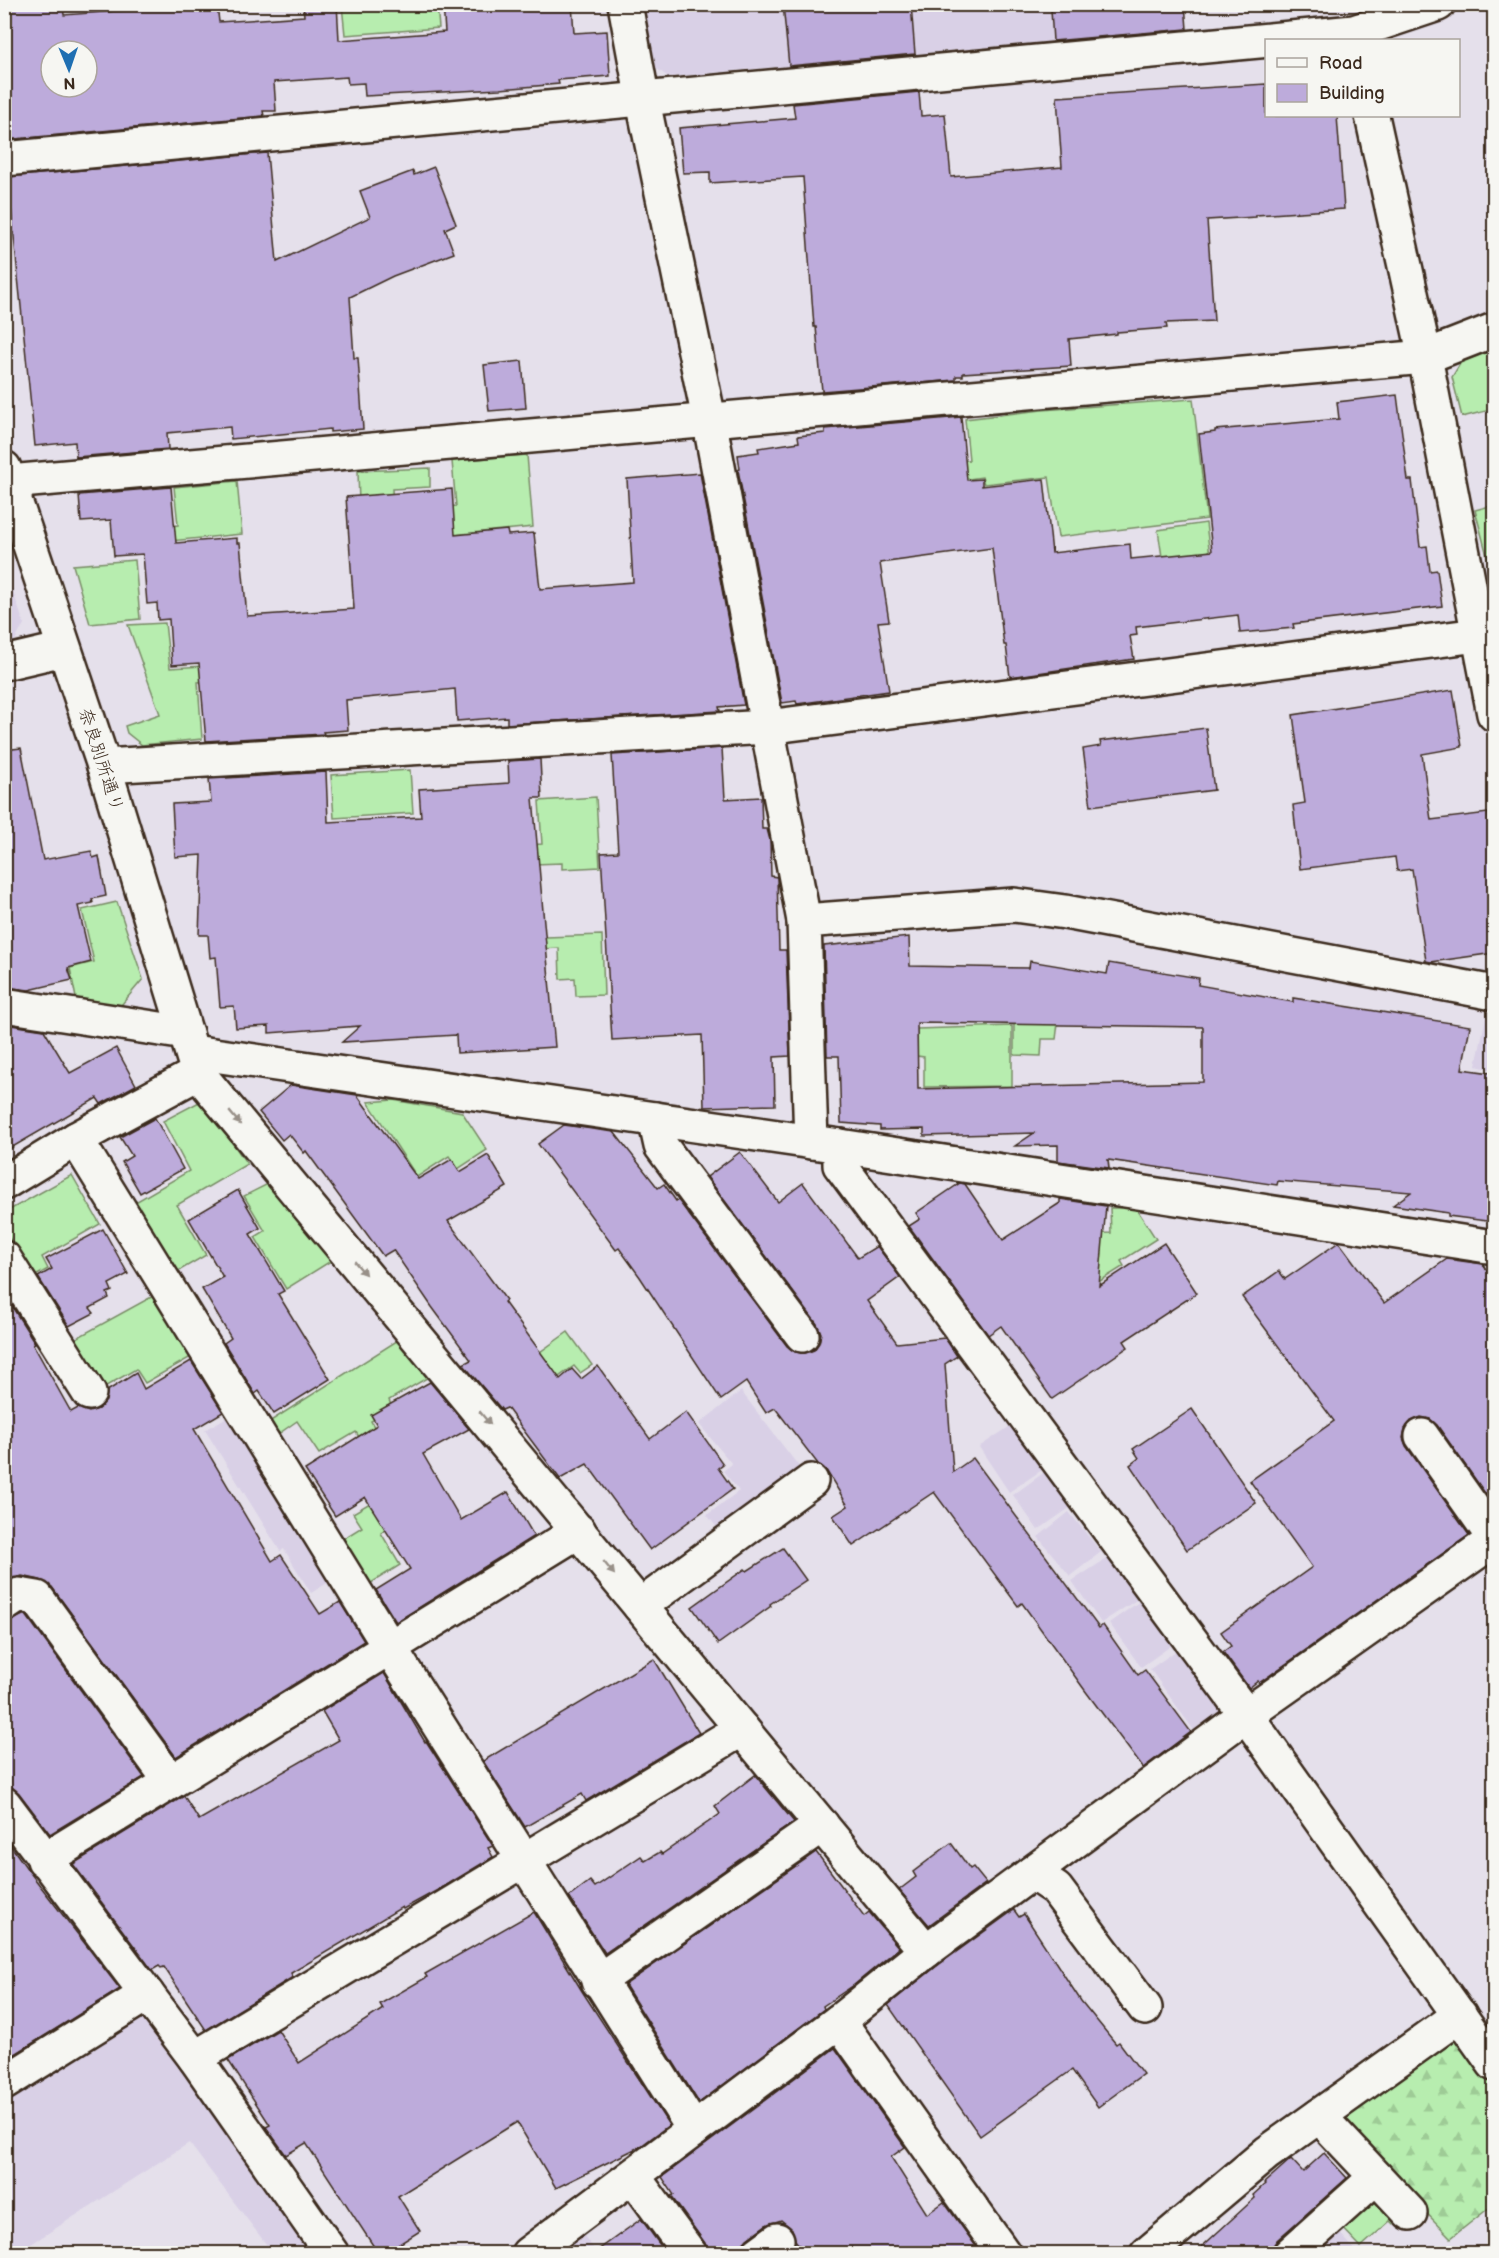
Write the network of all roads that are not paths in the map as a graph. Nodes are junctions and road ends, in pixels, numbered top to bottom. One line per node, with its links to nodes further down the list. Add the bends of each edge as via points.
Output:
1 (625, 4): 4 (street)
2 (1438, 4): 3 (street)
3 (1352, 26): 4 (street)
4 (643, 100): 6 (street); 9 (street)
5 (1372, 117): 8 (street)
6 (4, 159)
7 (1494, 330): 8 (street)
8 (1425, 357): 9 (street); 11 (street)
9 (709, 419): 10 (street); 15 (street)
10 (7, 475): 12 (street, 奈良別所通り)
11 (1486, 633): 14 (street); 15 (street)
12 (64, 649): 13 (street); 16 (street, 奈良別所通り)
13 (4, 663)
14 (1494, 714)
15 (767, 727): 16 (street); 17 (street)
16 (104, 766): 20 (street, 奈良別所通り)
17 (804, 921): 18 (street, via 1014,905); 23 (street)
18 (1494, 993)
19 (4, 1005): 20 (street)
20 (192, 1053): 21 (street); 22 (street); 31 (street, one-way to 31)
21 (656, 1119): 23 (street); 27 (street, via 661,1146)
22 (76, 1139): 24 (street); 35 (street)
23 (825, 1144): 25 (street); 36 (street)
24 (4, 1183)
25 (1494, 1247)
26 (4, 1258): 28 (street)
27 (802, 1335)
28 (89, 1393)
29 (1422, 1436): 32 (street)
30 (812, 1481): 34 (street)
31 (579, 1531): 34 (street, one-way to 34); 35 (street)
32 (1494, 1539): 36 (street)
33 (4, 1605): 38 (street, via 18,1595 37,1598)
34 (640, 1606): 37 (street)
35 (390, 1648): 38 (street); 41 (street)
36 (1246, 1715): 43 (street); 48 (street)
37 (742, 1729): 40 (street); 41 (street)
38 (171, 1782): 42 (street)
39 (4, 1804): 42 (street)
40 (822, 1826): 44 (street); 45 (street)
41 (522, 1859): 45 (street); 50 (street)
42 (44, 1860): 46 (street)
43 (1032, 1873): 44 (street); 47 (street, via 1056,1889)
44 (926, 1951): 49 (street)
45 (598, 1981): 54 (street)
46 (147, 1994): 50 (street); 52 (street)
47 (1145, 2008)
48 (1460, 2016): 51 (street); 53 (street)
49 (839, 2021): 54 (street); 61 (street)
50 (195, 2058): 58 (street)
51 (1494, 2064)
52 (4, 2083)
53 (1319, 2116): 56 (street); 62 (street, via 1267,2153)
54 (694, 2130): 55 (street)
55 (633, 2175): 59 (street); 60 (street)
56 (1376, 2177): 57 (street); 63 (street)
57 (1410, 2213)
58 (332, 2253)
59 (528, 2253)
60 (690, 2253)
61 (1004, 2253)
62 (1147, 2253)
63 (1290, 2253)

